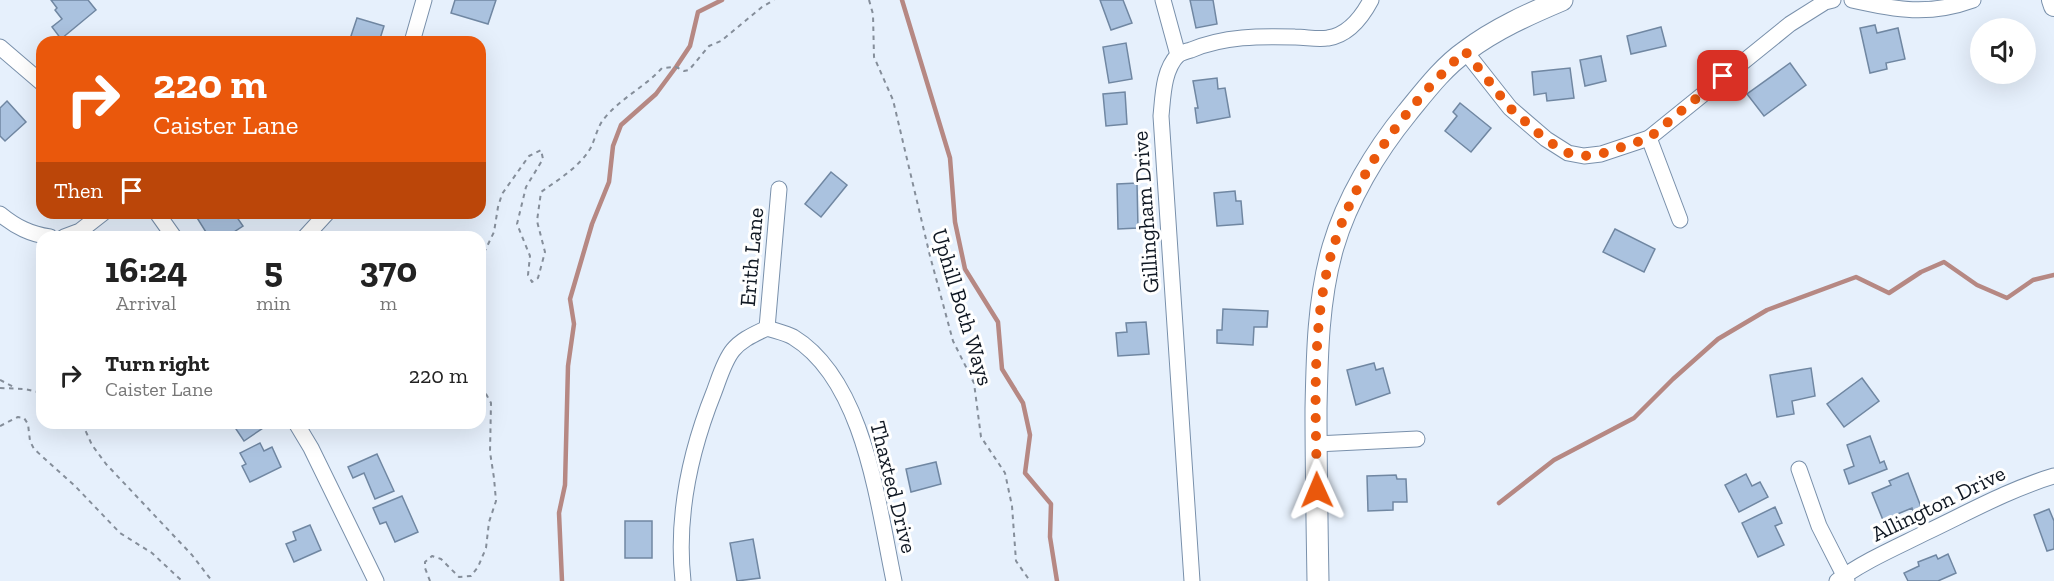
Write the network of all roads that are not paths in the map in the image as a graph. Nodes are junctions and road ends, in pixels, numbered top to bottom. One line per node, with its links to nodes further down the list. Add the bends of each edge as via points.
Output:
1 (424, 0): 10 (street)
2 (1163, 0): 13 (street)
3 (1371, 0): 13 (street, via 1352,26 1328,39 1234,38)
4 (1562, 0): 12 (main road)
5 (1833, 0): 15 (street, via 1790,24)
6 (1852, 0): 7 (street, via 1890,9 1923,10)
7 (1973, 0)
8 (2052, 0): 9 (street)
9 (2054, 6)
10 (414, 36)
11 (0, 48): 14 (street)
12 (1465, 51): 15 (street, via 1510,108 1546,140 1568,153 1601,154); 27 (main road, via 1431,84 1389,136 1359,188 1334,246 1318,349)
13 (1179, 55): 34 (street, Gillingham Drive, via 1164,81 1161,116)
14 (36, 79)
15 (1649, 138): 20 (street)
16 (779, 189): 24 (street, Erith Lane)
17 (0, 214): 23 (street)
18 (95, 219): 21 (street)
19 (322, 219): 22 (street)
20 (1680, 220)
21 (80, 231)
22 (310, 231)
23 (36, 235)
24 (767, 328): 32 (street, via 746,338 732,351 706,413 688,473 681,525); 33 (street, Thaxted Drive, via 791,336 807,347 846,401 867,454)
25 (300, 429): 31 (street)
26 (1417, 439): 27 (street)
27 (1316, 444): 35 (main road)
28 (1799, 469): 30 (street)
29 (2054, 476): 30 (street, Allington Drive, via 1988,502)
30 (1843, 579)
31 (376, 581)
32 (682, 581)
33 (894, 581)
34 (1192, 581)
35 (1318, 581)

